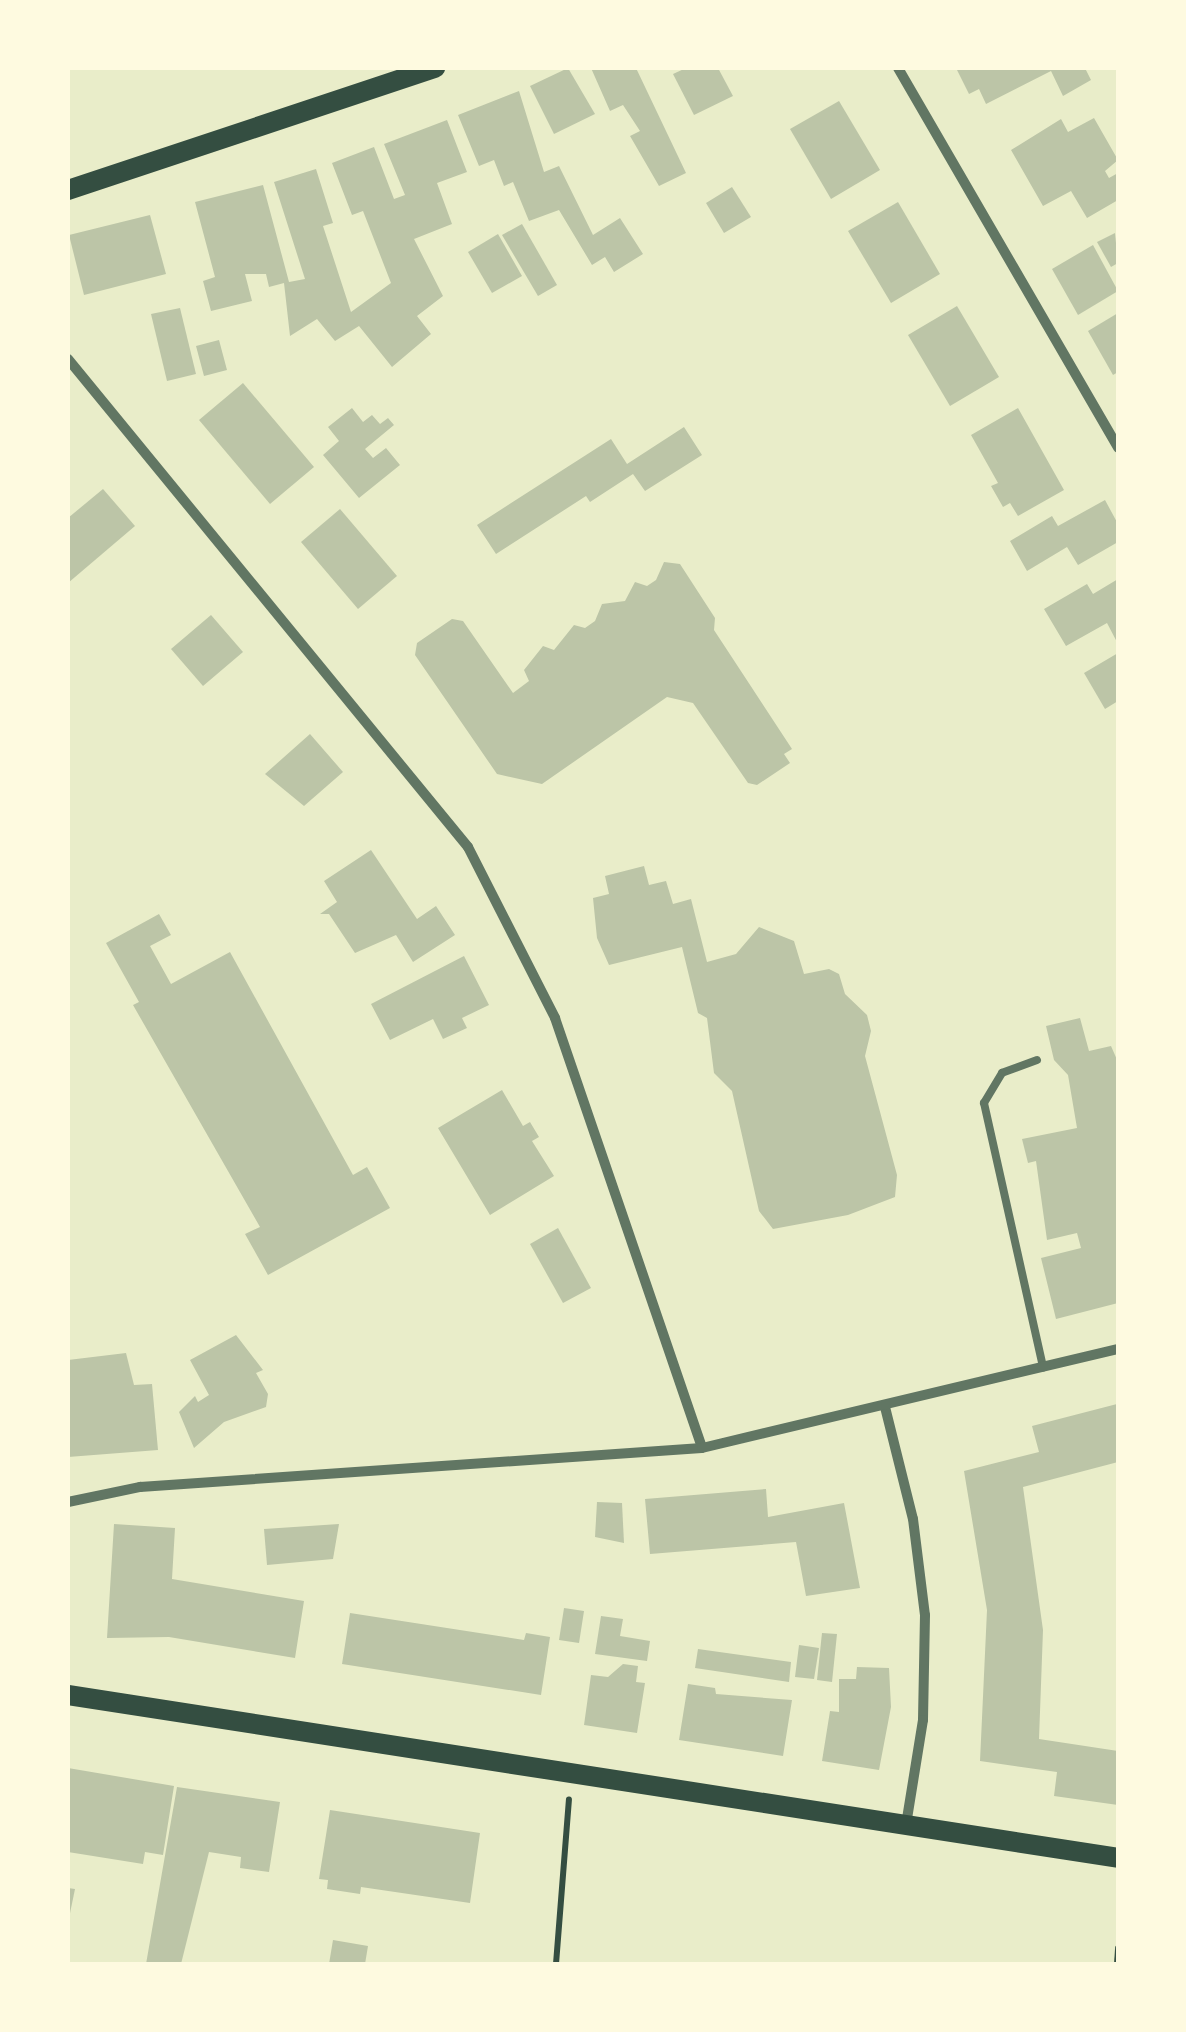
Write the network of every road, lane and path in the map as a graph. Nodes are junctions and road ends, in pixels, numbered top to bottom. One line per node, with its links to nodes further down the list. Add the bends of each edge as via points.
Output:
1 (435, 68): 3 (main road)
2 (898, 68): 5 (street)
3 (68, 190)
4 (68, 359): 10 (street, via 415,776 478,862 555,1018)
5 (1118, 448)
6 (1037, 1060): 8 (lane, via 1002,1073 984,1103)
7 (1118, 1349): 8 (street)
8 (1043, 1367): 9 (street)
9 (890, 1405): 10 (street); 14 (street, via 925,1615 923,1720)
10 (702, 1448): 11 (street, via 140,1487)
11 (68, 1502)
12 (68, 1695): 13 (main road)
13 (572, 1774): 14 (main road); 17 (path)
14 (906, 1827): 15 (main road)
15 (1118, 1858)
16 (1118, 1948): 18 (path)
17 (556, 1964)
18 (1117, 1964)

